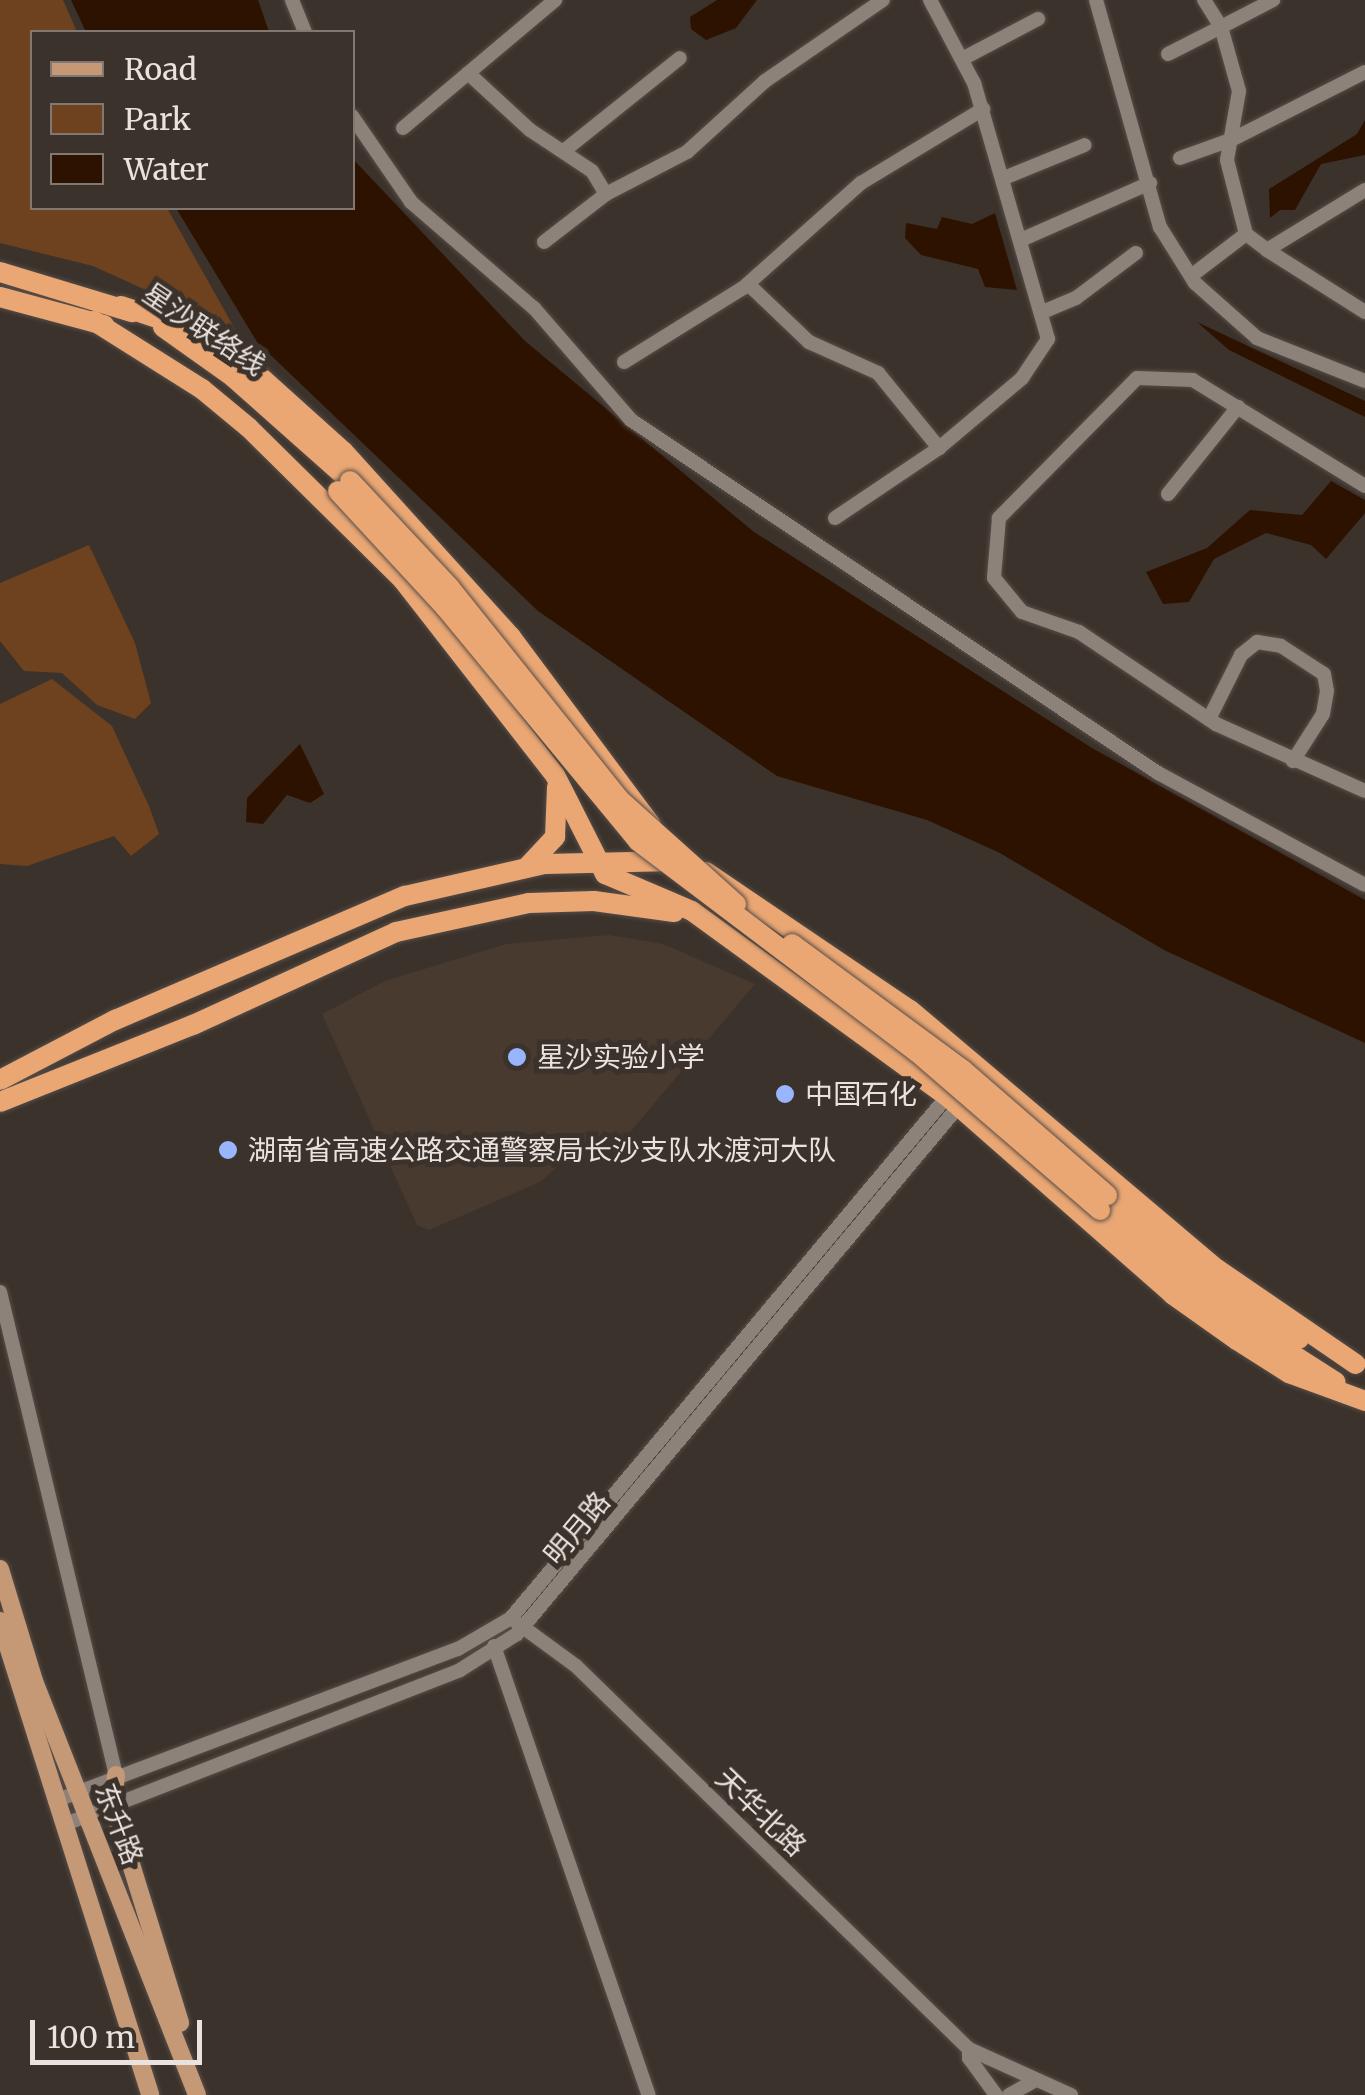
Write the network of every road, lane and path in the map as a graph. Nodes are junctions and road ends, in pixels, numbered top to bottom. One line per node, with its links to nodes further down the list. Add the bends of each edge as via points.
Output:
1 (292, 0): 10 (street)
2 (555, 0): 15 (street)
3 (883, 0): 26 (street, via 765,81 686,152)
4 (930, 0): 13 (street)
5 (1096, 0): 24 (street)
6 (1204, 0): 9 (street)
7 (1273, 0): 9 (street)
8 (1038, 20): 13 (street)
9 (1221, 27): 11 (street); 19 (street, via 1239,91)
10 (303, 30)
11 (1168, 54)
12 (680, 58): 21 (street)
13 (962, 59): 16 (street)
14 (1365, 72): 19 (street)
15 (468, 74): 18 (street); 21 (street, via 530,130)
16 (983, 108): 23 (street); 34 (street, via 861,183)
17 (355, 120): 55 (street, via 411,202 534,308 630,420 1158,773)
18 (403, 128)
19 (1233, 139): 22 (street); 27 (street, via 1231,189)
20 (1085, 145): 23 (street)
21 (565, 150): 26 (street)
22 (1180, 158)
23 (1004, 178): 28 (street)
24 (1150, 183): 28 (street); 33 (street, via 1160,227)
25 (1365, 190): 30 (street)
26 (606, 194): 29 (street)
27 (1246, 234): 30 (street); 33 (street)
28 (1023, 239): 37 (street)
29 (544, 242)
30 (1267, 250): 38 (street)
31 (1136, 253): 37 (street, via 1076,298)
32 (0, 272): 36 (highway, 星沙联络线)
33 (1191, 276): 41 (street, via 1257,338)
34 (748, 284): 40 (street); 43 (street, via 809,342 878,373)
35 (0, 298): 39 (highway)
36 (122, 306): 45 (highway, 星沙联络线, via 234,377); 53 (highway, via 193,330 246,364 388,495 511,638 634,798)
37 (1045, 311): 43 (street, via 1048,339 1022,378)
38 (1365, 312)
39 (94, 321): 45 (highway, via 223,389); 50 (highway, via 202,389 298,472 403,580)
40 (624, 362)
41 (1365, 382)
42 (1238, 407): 44 (street); 46 (street); 48 (street, via 1193,380 1137,378 1000,518 998,533 994,578 1022,612 1080,632)
43 (939, 448): 47 (street)
44 (1364, 483)
45 (344, 486): 65 (highway, bridge, via 638,841)
46 (1168, 494)
47 (835, 518)
48 (1209, 719): 49 (street); 49 (street, via 1241,655 1257,642 1281,646 1324,674 1327,690 1323,714)
49 (1293, 761): 51 (street)
50 (556, 775): 52 (highway); 54 (highway, via 554,837)
51 (1365, 791)
52 (598, 861): 53 (highway); 54 (highway); 56 (highway, via 606,874 692,911)
53 (673, 861): 58 (highway, via 742,892 826,947)
54 (527, 867): 57 (highway, via 395,900)
55 (1365, 886)
56 (724, 936): 61 (highway, via 672,911 594,902 465,912 396,932); 63 (highway)
57 (43, 1058): 59 (highway); 60 (highway)
58 (981, 1065): 63 (street, 明月路); 67 (highway, via 1218,1269)
59 (0, 1066)
60 (0, 1080)
61 (33, 1091): 62 (highway); 64 (highway)
62 (0, 1102)
63 (953, 1102): 68 (highway, via 1172,1294 1288,1373); 71 (street, 明月路)
64 (0, 1110)
65 (1104, 1202): 67 (highway, via 1264,1322); 68 (highway, via 1204,1298)
66 (0, 1292): 74 (street)
67 (1361, 1365)
68 (1365, 1400)
69 (0, 1569): 75 (main road, 东升路)
70 (0, 1621): 76 (main road, 东升路)
71 (517, 1623): 72 (street, 明月路); 73 (street, 明月路); 80 (street, 天华北路, via 576,1666)
72 (495, 1630): 73 (street); 74 (street, 明月路)
73 (494, 1650): 77 (street, 明月路, via 460,1670); 84 (street)
74 (116, 1775): 75 (street, 明月路); 77 (main road, 东升路)
75 (78, 1793): 76 (street, 明月路); 78 (main road, 东升路)
76 (54, 1801): 79 (main road, 东升路)
77 (114, 1806): 78 (street, 明月路); 83 (main road, 东升路)
78 (86, 1815): 79 (street, 明月路); 83 (main road, 东升路)
79 (63, 1825): 82 (main road, 东升路)
80 (970, 2049): 81 (street); 85 (street, via 969,2058)
81 (1043, 2087): 86 (street); 87 (street)
82 (150, 2095)
83 (200, 2095)
84 (650, 2095)
85 (996, 2095)
86 (1009, 2095)
87 (1071, 2095)

